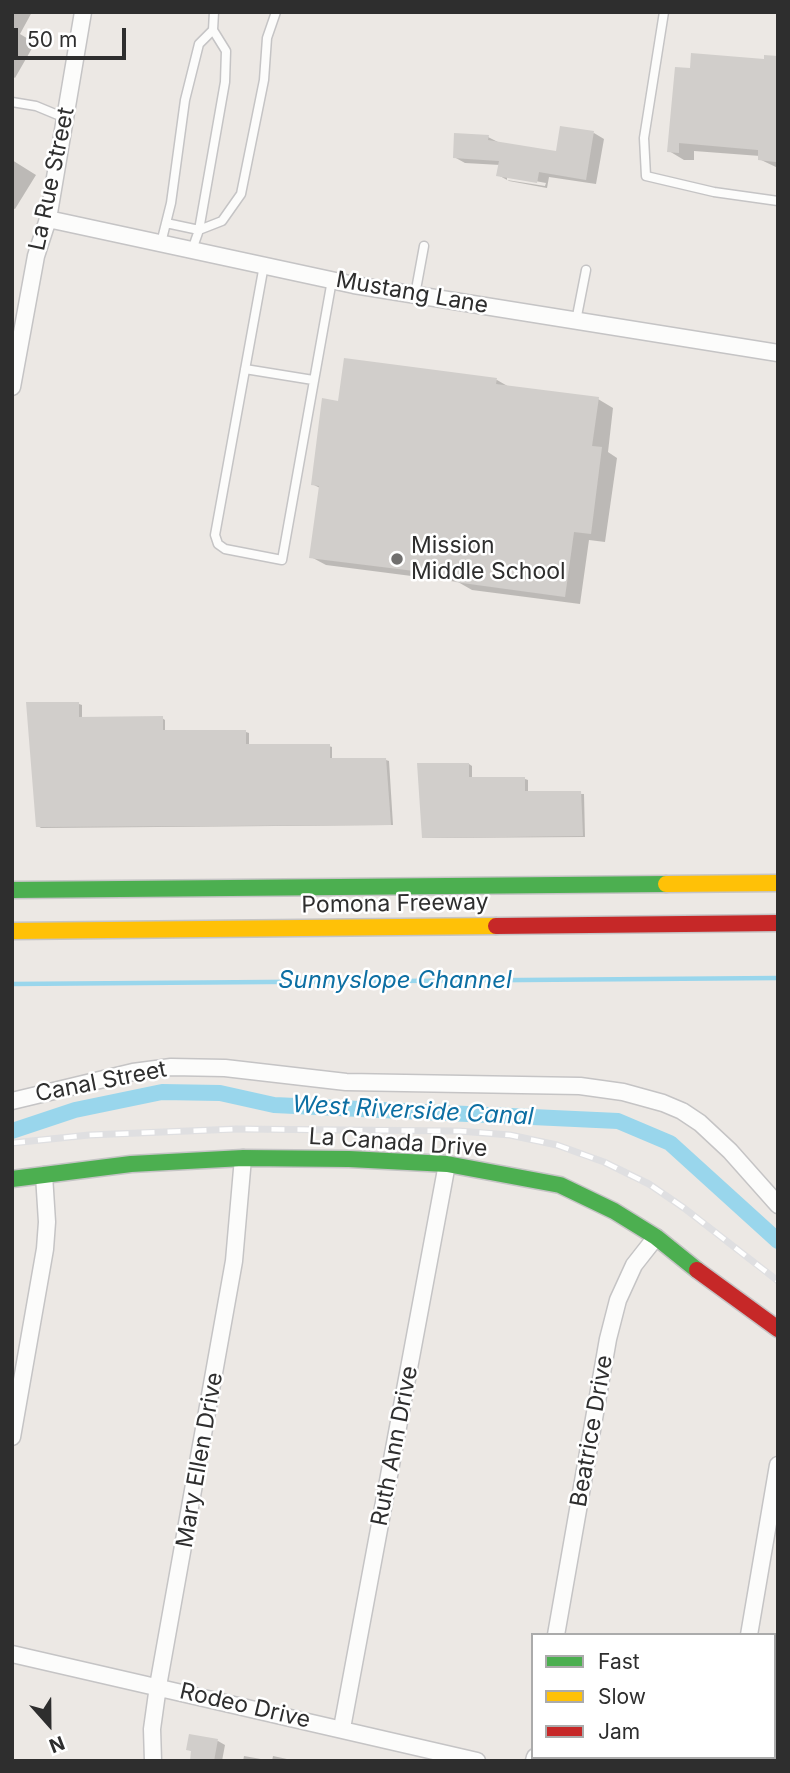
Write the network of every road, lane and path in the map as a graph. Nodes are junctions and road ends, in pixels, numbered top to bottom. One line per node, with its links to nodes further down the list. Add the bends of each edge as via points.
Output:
1 (83, 12): 7 (street, La Rue Street)
2 (214, 12): 5 (lane)
3 (276, 12): 11 (lane, via 267,38 264,79 240,194 222,221)
4 (664, 12): 8 (lane, via 644,138 646,176)
5 (213, 30): 10 (lane, via 199,44); 11 (lane, via 226,51 225,82)
6 (12, 102): 7 (lane)
7 (65, 118): 9 (street, La Rue Street)
8 (778, 201)
9 (48, 219): 12 (street, Mustang Lane); 20 (street, La Rue Street)
10 (166, 223): 11 (lane); 12 (lane)
11 (199, 230): 14 (lane)
12 (161, 243): 14 (street, Mustang Lane)
13 (424, 246): 18 (lane)
14 (192, 250): 15 (street, Mustang Lane)
15 (264, 265): 17 (street, Mustang Lane); 22 (lane)
16 (586, 270): 19 (lane)
17 (332, 280): 18 (street, Mustang Lane); 23 (lane)
18 (415, 295): 19 (street, Mustang Lane)
19 (576, 321): 21 (street, Mustang Lane)
20 (17, 333): 24 (street, La Rue Street)
21 (778, 353)
22 (246, 369): 23 (lane); 23 (lane, via 215,535 225,549 282,560)
23 (313, 380)
24 (12, 387)
25 (778, 883): 26 (main road, Pomona Freeway)
26 (12, 890)
27 (778, 923): 28 (main road, Pomona Freeway)
28 (12, 931)
29 (12, 1101): 34 (street, Canal Street, via 171,1067 225,1068 346,1082 612,1090 663,1103 700,1123)
30 (243, 1158): 31 (main road, La Canada Drive); 32 (main road, La Canada Drive); 42 (street, Mary Ellen Drive, via 227,1307)
31 (447, 1164): 35 (main road, La Canada Drive, via 560,1185 614,1210); 43 (street, Ruth Ann Drive)
32 (44, 1175): 33 (main road, La Canada Drive); 37 (street, via 45,1249)
33 (12, 1178)
34 (778, 1205)
35 (656, 1237): 36 (main road, La Canada Drive); 39 (street, Beatrice Drive, via 634,1265 608,1339)
36 (778, 1329)
37 (12, 1437)
38 (778, 1465): 40 (street)
39 (556, 1633)
40 (749, 1633)
41 (12, 1654): 42 (street, Rodeo Drive)
42 (158, 1686): 43 (street, Rodeo Drive); 44 (street, Mary Ellen Drive)
43 (342, 1728): 45 (street, Rodeo Drive)
44 (153, 1761)
45 (477, 1761)

